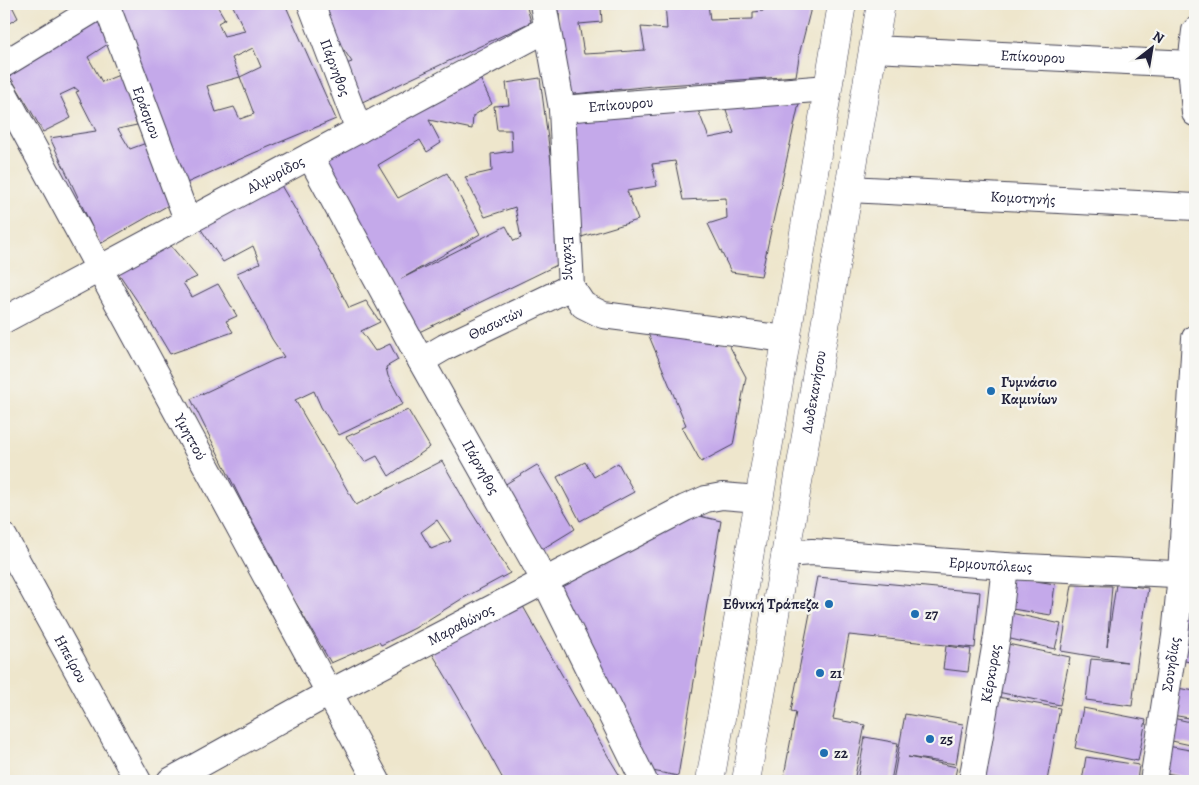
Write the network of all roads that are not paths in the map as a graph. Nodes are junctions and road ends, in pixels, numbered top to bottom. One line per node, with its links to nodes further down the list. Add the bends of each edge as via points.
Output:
1 (105, 4): 9 (street); 19 (street, Εράσμου)
2 (311, 4): 15 (street, Πάρνηθος)
3 (543, 4): 6 (street, Εκάλης)
4 (842, 4): 11 (street)
5 (882, 4): 8 (street, Δωδεκανήσου)
6 (547, 29): 13 (street, Εκάλης); 15 (street, Αλμυρίδος)
7 (1195, 31): 10 (street)
8 (874, 49): 10 (street, Επίκουρου); 17 (street, Δωδεκανήσου)
9 (4, 64)
10 (1191, 64): 14 (street)
11 (828, 88): 13 (street, Επίκουρου); 24 (street)
12 (4, 93): 20 (street, Υμηττού)
13 (562, 109): 21 (street, Εκάλης)
14 (1195, 113)
15 (359, 130): 16 (street, Αλμυρίδος)
16 (310, 156): 19 (street, Αλμυρίδος); 25 (street, Πάρνηθος)
17 (849, 189): 18 (street, Κομοτηνής); 28 (street, Δωδεκανήσου)
18 (1195, 207)
19 (188, 222): 20 (street, Αλμυρίδος)
20 (99, 269): 22 (street, Αλμυρίδος); 32 (street, Υμηττού)
21 (571, 287): 24 (street, Εκάλης, via 582,305 602,315); 25 (street, Θασωτών)
22 (4, 320)
23 (1195, 338): 30 (street, Σουηδίας)
24 (786, 339): 26 (street)
25 (421, 361): 31 (street, Πάρνηθος)
26 (759, 499): 31 (street, Μαραθώνος, via 722,496 706,499); 37 (street)
27 (4, 537): 33 (street, Ηπείρου)
28 (785, 554): 29 (street, Ερμουπόλεως, via 812,552); 38 (street, Δωδεκανήσου)
29 (1005, 566): 30 (street, Ερμουπόλεως); 39 (street, Κέρκυρας, via 997,636)
30 (1188, 574): 40 (street, Σουηδίας)
31 (545, 581): 32 (street, Μαραθώνος); 36 (street, Πάρνηθος)
32 (330, 693): 34 (street, Μαραθώνος); 35 (street, Υμηττού)
33 (138, 781)
34 (170, 781)
35 (377, 781)
36 (644, 781)
37 (710, 781)
38 (746, 781)
39 (972, 781)
40 (1153, 781)

